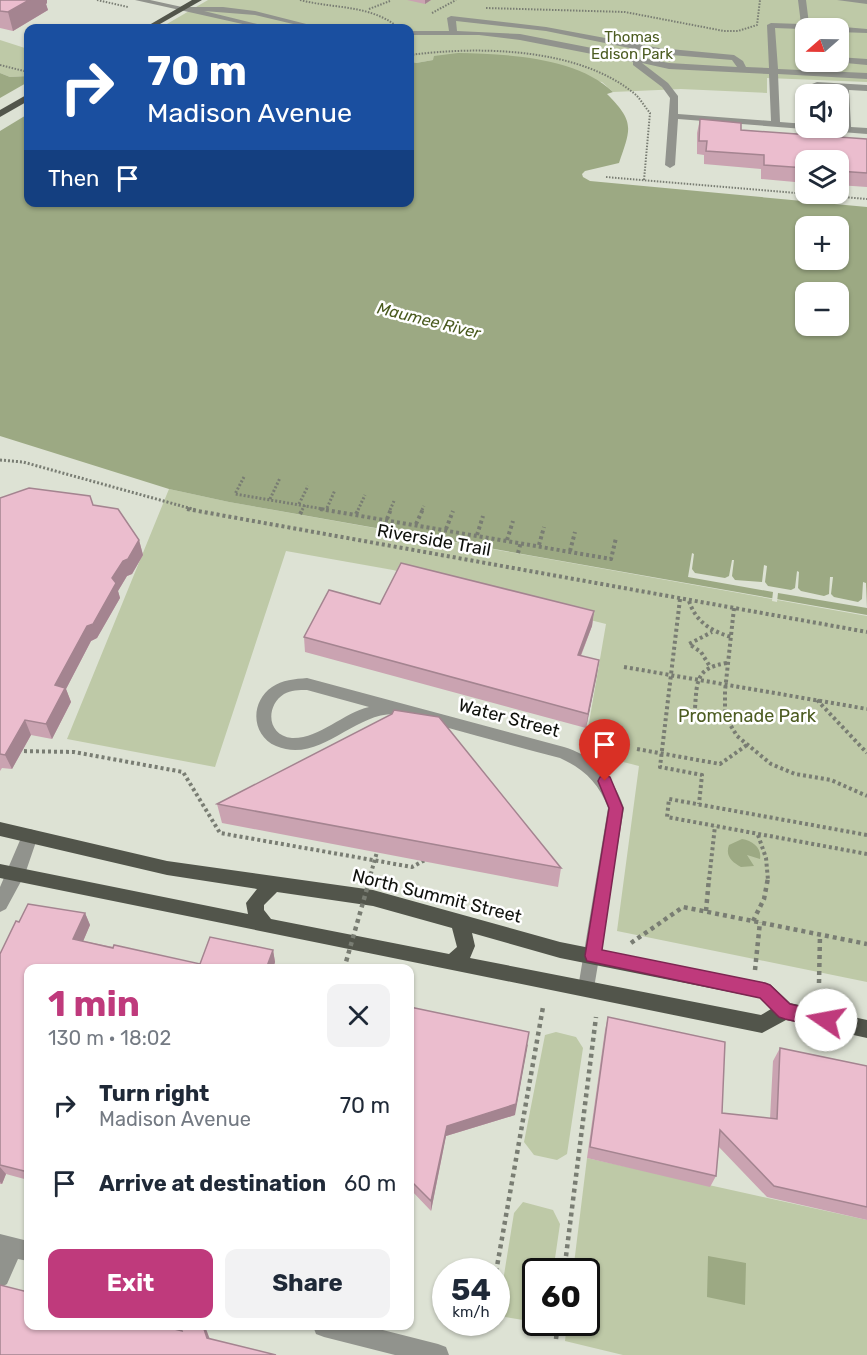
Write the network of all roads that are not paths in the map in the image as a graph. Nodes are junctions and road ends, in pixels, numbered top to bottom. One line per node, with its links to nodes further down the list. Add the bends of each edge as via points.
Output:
1 (198, 0): 7 (main road)
2 (215, 0): 8 (street)
3 (802, 0): 9 (street)
4 (841, 0): 5 (street)
5 (867, 2)
6 (137, 4): 7 (street)
7 (182, 9): 8 (street); 11 (main road); 12 (street)
8 (255, 13): 10 (street)
9 (804, 18)
10 (288, 21): 13 (street); 14 (street)
11 (155, 24)
12 (253, 24)
13 (281, 24)
14 (301, 24)
15 (795, 29): 24 (street, via 771,25)
16 (849, 30): 17 (street)
17 (867, 31)
18 (453, 32): 19 (street); 20 (street, via 520,37); 23 (street, via 451,18 546,29 659,51 734,58)
19 (414, 33)
20 (631, 60): 23 (street); 30 (street, via 666,85 675,98)
21 (849, 61): 22 (street)
22 (867, 62)
23 (743, 71): 24 (street)
24 (774, 72): 25 (street); 31 (street)
25 (867, 76)
26 (849, 87): 27 (street)
27 (867, 88)
28 (24, 99): 29 (main road)
29 (0, 114)
30 (674, 116): 31 (street); 35 (street)
31 (776, 125): 32 (street)
32 (795, 126)
33 (849, 130): 34 (street)
34 (867, 131)
35 (670, 165)
36 (396, 708): 36 (street, Water Street, via 307,684 277,691 267,700 263,713 265,728 272,738 295,744 324,736 365,714); 44 (street, Water Street, via 564,753 590,765 605,781 616,808)
37 (0, 829): 38 (main road, North Summit Street)
38 (30, 836): 39 (street); 40 (main road, North Summit Street, via 150,864)
39 (8, 873): 41 (street); 43 (main road)
40 (273, 884): 42 (main road, North Summit Street, via 373,898); 43 (main road, via 255,903 256,913)
41 (0, 904)
42 (459, 923): 44 (main road, North Summit Street); 45 (main road, via 466,947)
43 (266, 926): 45 (main road)
44 (593, 956): 46 (street); 47 (main road, North Summit Street, via 765,991)
45 (451, 963): 46 (main road)
46 (587, 988): 47 (main road, via 762,1024)
47 (785, 1011): 48 (main road)
48 (867, 1029)
49 (14, 1248): 50 (street)
50 (0, 1277)
51 (340, 1330): 52 (street)
52 (438, 1355)

